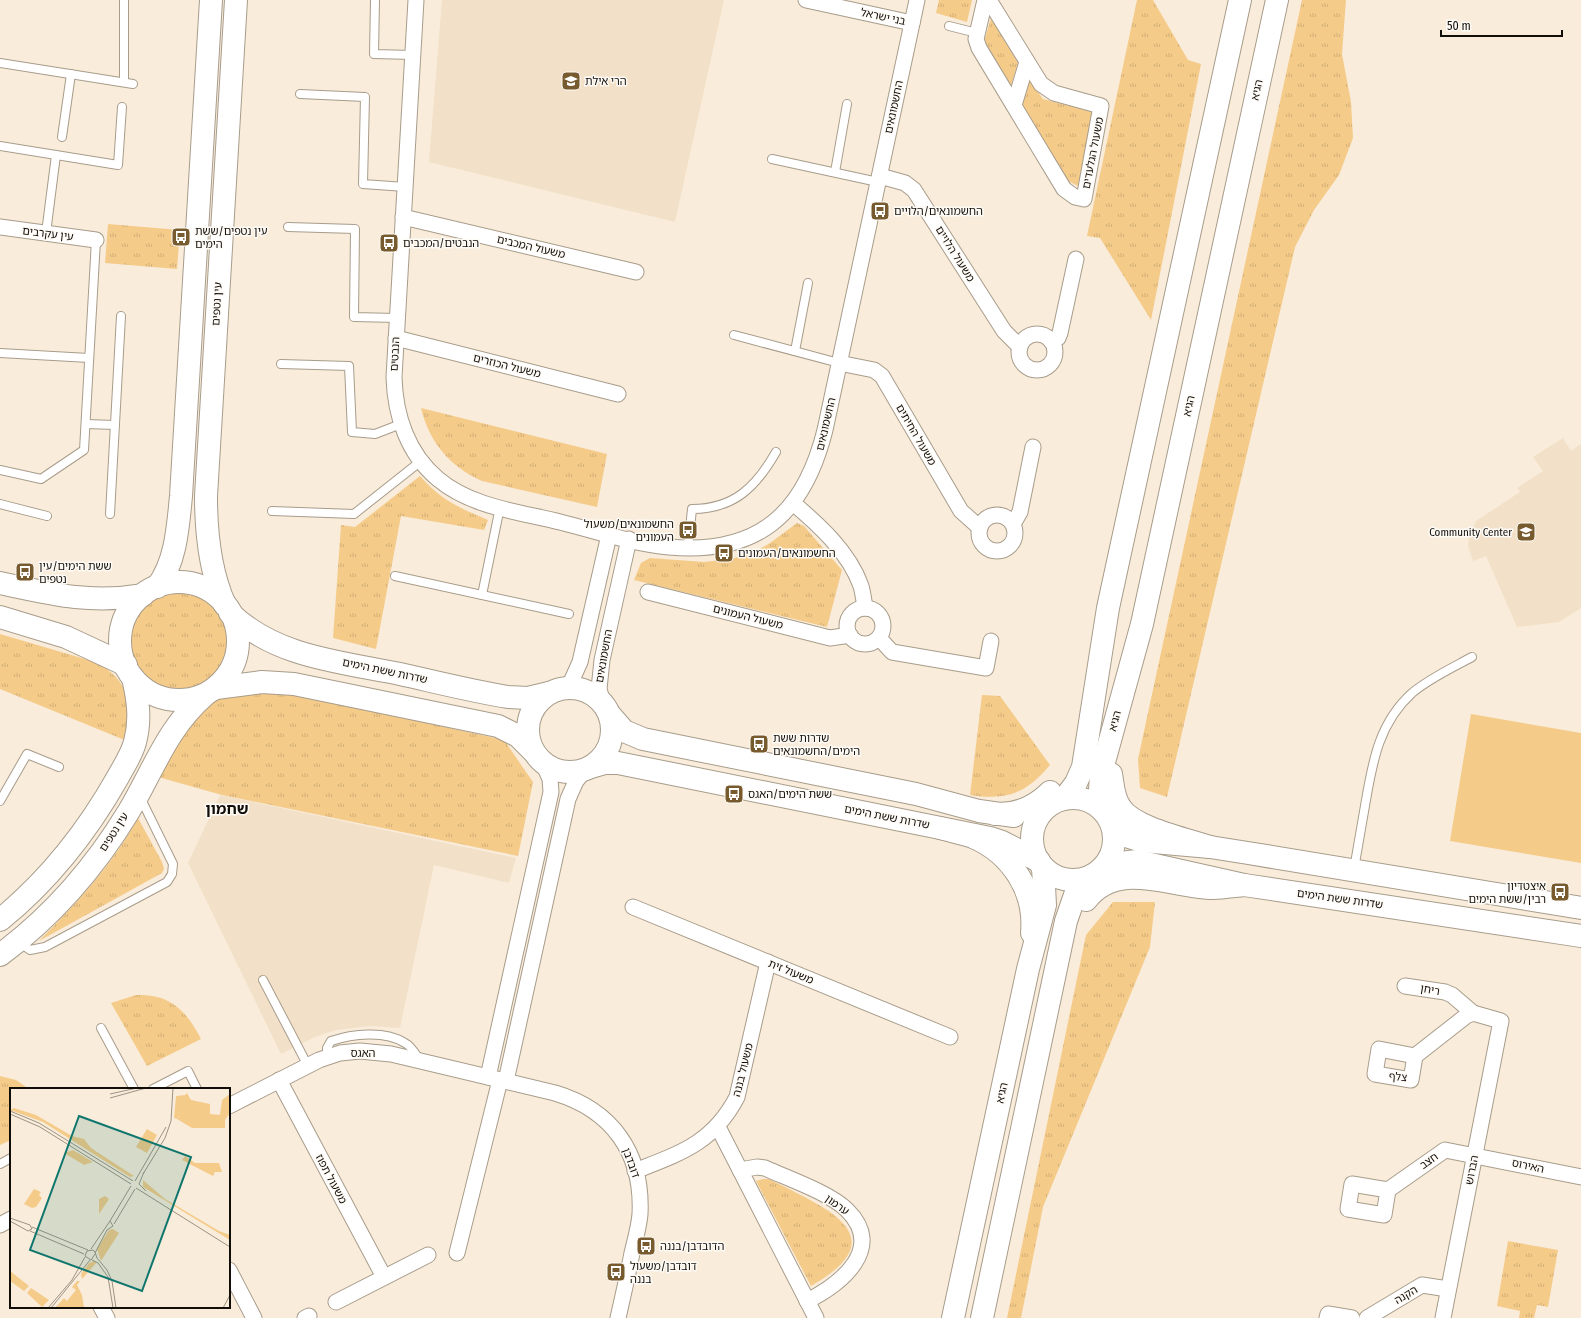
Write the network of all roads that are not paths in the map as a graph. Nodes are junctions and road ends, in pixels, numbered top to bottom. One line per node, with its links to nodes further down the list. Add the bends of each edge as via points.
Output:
1 (124, 0): 18 (lane, via 129,83)
2 (211, 0): 70 (main road, via 181,496 172,556 164,578)
3 (236, 0): 75 (main road, עין נטפים, via 206,496 215,576)
4 (375, 0): 15 (lane, via 374,54)
5 (417, 0): 15 (street, הנבטים)
6 (806, 0): 12 (street, בני ישראל)
7 (917, 0): 12 (street, החשמונאים)
8 (985, 0): 14 (street, משעול הגלעדים)
9 (989, 0): 16 (street, משעול הגלעדים)
10 (1240, 0): 74 (main road)
11 (1277, 0): 83 (main road, הגיא, via 1142,624)
12 (912, 23): 28 (street, החשמונאים)
13 (949, 26): 14 (lane)
14 (977, 33): 21 (street, משעול הגלעדים, via 979,48)
15 (413, 55): 29 (street, הנבטים)
16 (1027, 62): 21 (street); 21 (street, משעול הגלעדים, via 1042,84 1054,93 1101,106 1084,199 1064,189)
17 (0, 63): 18 (lane)
18 (71, 74): 23 (lane)
19 (300, 94): 29 (lane, via 365,97 363,184)
20 (847, 104): 27 (lane)
21 (1014, 105)
22 (122, 108): 25 (lane, via 118,165)
23 (62, 137)
24 (0, 146): 25 (lane)
25 (56, 156): 33 (lane)
26 (772, 159): 27 (lane)
27 (835, 172): 28 (lane)
28 (879, 179): 43 (street, משעול הלויים, via 905,183 914,190 1004,331); 47 (street, החשמונאים)
29 (405, 187): 30 (street, הנבטים)
30 (403, 217): 36 (street, משעול המכבים); 39 (street, הנבטים)
31 (0, 227): 33 (street, עין עקרבים)
32 (288, 227): 39 (lane, via 356,229 354,317)
33 (46, 233): 34 (street, עין עקרבים)
34 (96, 240): 46 (lane)
35 (1076, 258): 42 (street, via 1060,333 1058,338)
36 (636, 272)
37 (808, 283): 44 (lane)
38 (121, 316): 52 (lane)
39 (397, 318): 41 (street, הנבטים)
40 (734, 336): 44 (lane)
41 (396, 338): 49 (street, משעול הכוזרים); 51 (street, הנבטים, via 394,393)
42 (1051, 341): 43 (street, via 1044,335 1034,334 1023,340); 43 (street, via 1055,352 1053,360 1040,370 1024,366 1020,358)
43 (1020, 347)
44 (794, 351): 47 (lane)
45 (0, 354): 46 (lane)
46 (89, 358): 50 (lane)
47 (839, 362): 57 (street, החשמונאים, via 820,451 802,491); 64 (street, משעול החיתים, via 874,370 882,376 961,511)
48 (281, 364): 51 (lane, via 349,366 352,432 375,434)
49 (618, 394)
50 (86, 424): 52 (lane); 56 (lane, via 84,450 41,479)
51 (401, 424): 55 (street, הנבטים, via 407,440)
52 (115, 425): 61 (lane)
53 (1033, 447): 63 (street, via 1020,512)
54 (776, 452): 67 (lane, via 757,480 736,498 715,507 692,509)
55 (421, 461): 59 (street, הנבטים, via 453,490 469,498); 60 (lane, via 354,514)
56 (0, 470)
57 (793, 502): 67 (street, החשמונאים, via 772,524 752,536 728,545); 73 (street, via 827,534 850,565 861,586)
58 (0, 504): 62 (lane)
59 (500, 507): 65 (street, הנבטים); 72 (lane)
60 (272, 511)
61 (110, 514)
62 (47, 516)
63 (1013, 524): 64 (street, via 1005,516 994,515 984,521); 64 (street, via 1014,540 1000,551 983,544 979,536)
64 (980, 528)
65 (609, 534): 66 (street, הנבטים); 85 (street, החשמונאים, via 580,662 573,678)
66 (629, 540): 67 (street, החשמונאים); 86 (street, החשמונאים, via 602,660 599,689)
67 (688, 548)
68 (395, 576): 72 (lane)
69 (0, 583): 70 (main road, via 88,599 110,600)
70 (150, 591): 75 (main road, via 178,583 196,585 212,592); 82 (main road, via 130,608 123,625 120,643)
71 (648, 592): 78 (street, משעול העמונים, via 830,638)
72 (482, 595): 76 (lane)
73 (865, 608): 78 (street, via 854,612 849,618 847,626); 79 (street, via 876,611 881,617 883,631)
74 (1108, 608): 92 (main road, via 1083,766 1076,783); 93 (main road, via 1065,772 1052,790 1036,804 1006,815)
75 (228, 609): 84 (main road, via 237,631 238,649 232,667 223,681); 85 (main road, שדרות ששת הימים, via 244,627 281,646 309,655 508,697 528,698)
76 (569, 614)
77 (0, 617): 82 (main road, via 66,638)
78 (850, 635): 79 (street, via 855,641 863,644 872,643)
79 (879, 638): 80 (street, via 892,652 986,668)
80 (991, 641)
81 (1472, 656): 98 (lane, via 1423,685 1400,705 1385,726 1371,772)
82 (130, 672): 84 (main road, via 154,695 172,700 190,700); 103 (main road, via 138,699 138,725 132,749 123,768 97,811 61,861)
83 (1125, 685): 94 (main road, הגיא, via 1101,773 1100,792); 96 (main road, via 1111,743 1114,795 1126,815)
84 (212, 690): 87 (main road, via 262,682 283,682 317,688 498,726 518,736); 90 (main road, עין נטפים, via 190,708 177,724)
85 (556, 691): 86 (main road, via 575,688 588,692); 87 (main road, via 539,702 530,719 528,732)
86 (607, 710): 89 (main road, via 612,729 608,748 601,759); 93 (main road, via 624,731 643,739 916,794)
87 (538, 756): 89 (main road, via 552,769 565,772); 118 (street, via 550,779 551,792)
88 (58, 767): 91 (lane, via 27,754)
89 (588, 769): 95 (main road, שדרות ששת הימים, via 605,763 618,763); 118 (street, via 576,781 568,799)
90 (138, 793): 105 (main road, עין נטפים, via 90,868 50,913); 105 (lane, via 173,864 172,874 167,882 45,947 30,950)
91 (0, 801)
92 (1055, 804): 93 (main road, via 1022,816); 94 (main road, via 1083,799 1091,802); 97 (main road, via 1036,822 1032,837 1035,853)
93 (995, 814)
94 (1108, 818): 96 (main road, via 1126,836 1134,840); 100 (main road, via 1115,841 1113,849 1107,863)
95 (940, 828): 97 (main road, שדרות ששת הימים, via 996,840); 108 (main road, via 972,836 1003,855 1014,867 1028,895 1032,927)
96 (1158, 837): 98 (main road)
97 (1041, 864): 100 (main road, via 1064,879 1072,880); 108 (main road, הגיא, via 1045,905)
98 (1354, 869): 102 (main road)
99 (1153, 872): 100 (main road, via 1129,861 1112,864); 104 (main road, שדרות ששת הימים, via 1213,888 1244,885); 109 (main road, via 1105,884 1091,893 1077,918)
100 (1094, 874): 109 (main road, via 1078,889 1070,907)
101 (633, 907): 107 (street, משעול זית)
102 (1581, 908)
103 (0, 920)
104 (1581, 936)
105 (18, 942): 106 (main road, עין נטפים)
106 (0, 955)
107 (768, 962): 114 (street, משעול זית); 123 (street, משעול בננה, via 737,1097)
108 (1028, 969): 145 (main road, הגיא)
109 (1055, 977): 146 (main road)
110 (263, 980): 116 (lane)
111 (1405, 986): 112 (street, ריחן, via 1445,992)
112 (1473, 1013): 115 (street); 124 (street, הברוש, via 1500,1021)
113 (101, 1028): 119 (lane)
114 (950, 1037)
115 (1415, 1056)
116 (308, 1066): 117 (street, האגס); 118 (street, האגס, via 327,1057 370,1051)
117 (279, 1080): 122 (street, האגס); 136 (street, משעול תפוז)
118 (498, 1080): 128 (street, דובדבן, via 555,1093 589,1106 615,1130 625,1145); 133 (street)
119 (133, 1088)
120 (154, 1088): 121 (lane, via 188,1071)
121 (196, 1088)
122 (230, 1105)
123 (718, 1127): 127 (street); 128 (street, משעול בננה, via 693,1146)
124 (1475, 1155): 129 (street, האירוס); 130 (street, חצב, via 1445,1150); 137 (street, הברוש)
125 (10, 1159): 126 (lane)
126 (0, 1164)
127 (740, 1170): 138 (street); 138 (street, ערמון, via 765,1168 832,1199 847,1209 856,1220 862,1243 853,1266 834,1286)
128 (635, 1171): 143 (street, דובדבן, via 640,1197 640,1216)
129 (1581, 1177)
130 (1388, 1190)
131 (10, 1220): 132 (street)
132 (0, 1225)
133 (457, 1253)
134 (428, 1255): 136 (street)
135 (230, 1272): 142 (street)
136 (384, 1277): 139 (street)
137 (1448, 1289): 149 (street, הקנה, via 1422,1285); 150 (street, הברוש)
138 (807, 1301): 144 (street)
139 (336, 1302)
140 (102, 1308): 141 (street)
141 (107, 1318)
142 (254, 1318)
143 (618, 1318)
144 (816, 1318)
145 (953, 1318)
146 (982, 1318)
147 (1327, 1318): 148 (street, via 1328,1314)
148 (1352, 1318)
149 (1367, 1318)
150 (1443, 1318)

